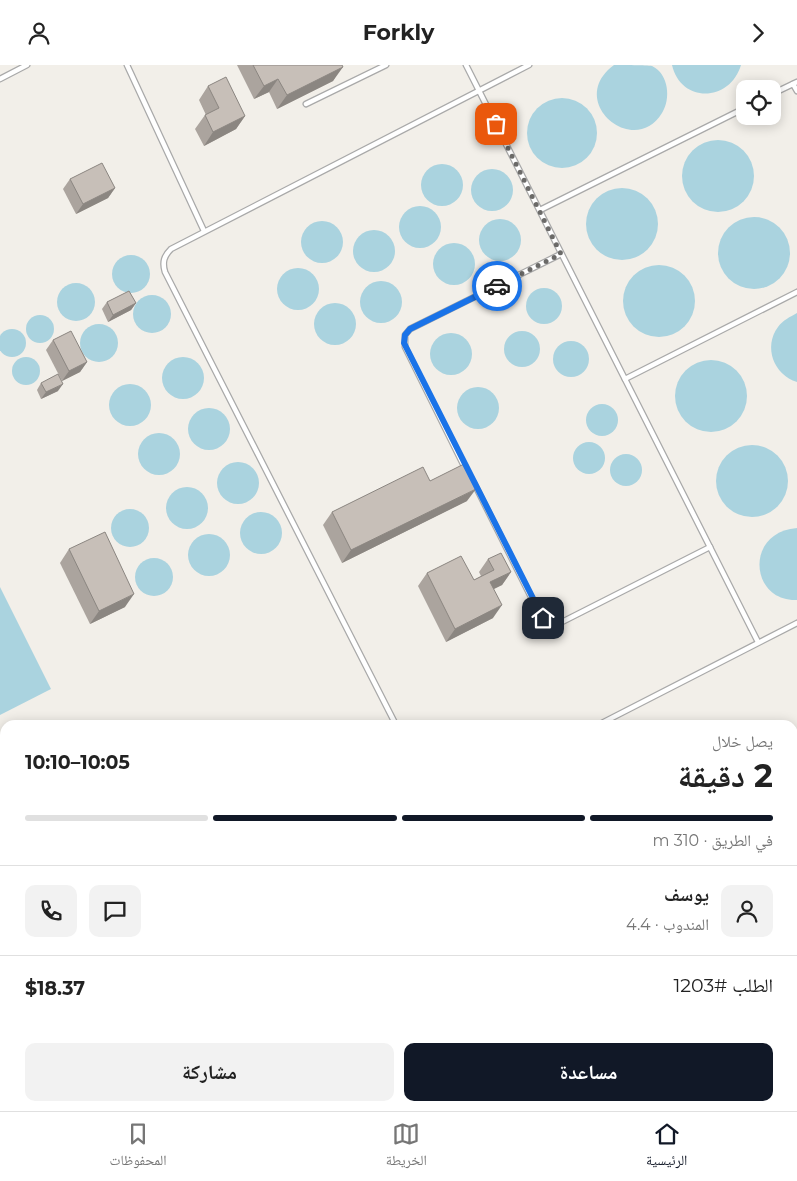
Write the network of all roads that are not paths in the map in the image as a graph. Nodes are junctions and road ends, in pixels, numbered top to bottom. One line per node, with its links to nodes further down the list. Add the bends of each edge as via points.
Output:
1 (27, 65): 6 (lane)
2 (127, 65): 14 (lane)
3 (386, 65): 11 (lane)
4 (466, 65): 8 (lane)
5 (529, 65): 8 (lane)
6 (0, 79)
7 (795, 83): 9 (lane); 10 (lane)
8 (479, 90): 13 (lane); 14 (lane)
9 (781, 90)
10 (797, 91)
11 (306, 104)
12 (736, 112): 13 (lane)
13 (540, 210): 15 (lane)
14 (204, 231): 23 (lane, via 167,253 165,272)
15 (561, 254): 17 (lane); 18 (lane, via 410,329 405,335 405,347)
16 (797, 292): 17 (lane)
17 (625, 379): 20 (lane)
18 (468, 472)
19 (472, 481): 20 (lane, via 540,615 551,623 560,623)
20 (710, 547): 22 (lane)
21 (797, 623): 22 (lane)
22 (758, 643): 24 (lane)
23 (393, 720)
24 (608, 720)

